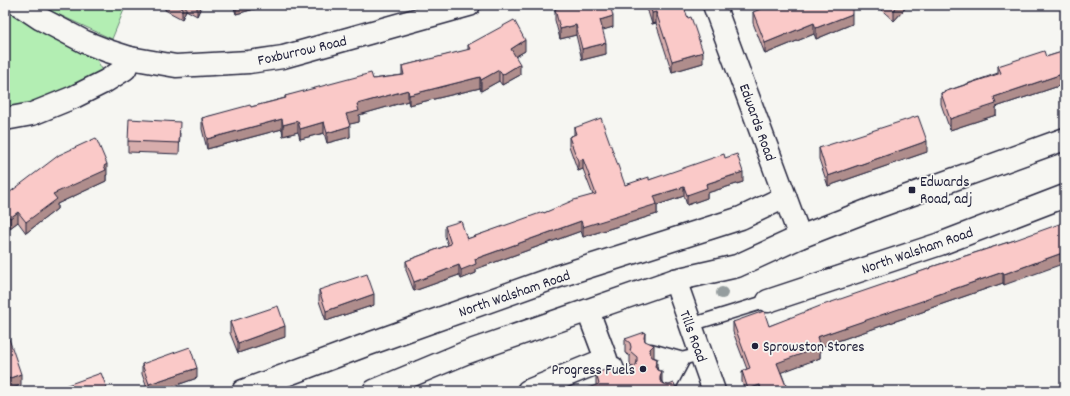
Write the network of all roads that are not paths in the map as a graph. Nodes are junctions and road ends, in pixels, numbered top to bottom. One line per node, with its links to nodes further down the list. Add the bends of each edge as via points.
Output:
1 (20, 5): 4 (street, Foxburrow Road, via 85,42)
2 (469, 5): 4 (street, Foxburrow Road, via 283,57 249,62 176,66)
3 (718, 6): 8 (street, Edwards Road)
4 (130, 58): 5 (street, via 126,69 74,97 32,114)
5 (5, 118)
6 (1065, 139): 9 (street)
7 (1065, 196): 11 (street, North Walsham Road, via 940,244)
8 (785, 197): 9 (street, Edwards Road); 20 (street, North Walsham Road, via 741,218 559,276)
9 (800, 236): 10 (street, via 737,266)
10 (675, 280): 12 (street); 13 (street, Tills Road)
11 (768, 301): 13 (lane)
12 (588, 311): 16 (street); 21 (street, via 465,353)
13 (690, 325): 15 (street, Tills Road)
14 (651, 350): 15 (lane)
15 (692, 356): 17 (lane); 19 (lane); 23 (lane); 24 (street, Tills Road)
16 (615, 361): 18 (lane); 22 (street)
17 (657, 365)
18 (626, 378)
19 (662, 378)
20 (243, 391)
21 (374, 391)
22 (528, 391)
23 (667, 391)
24 (714, 391)

